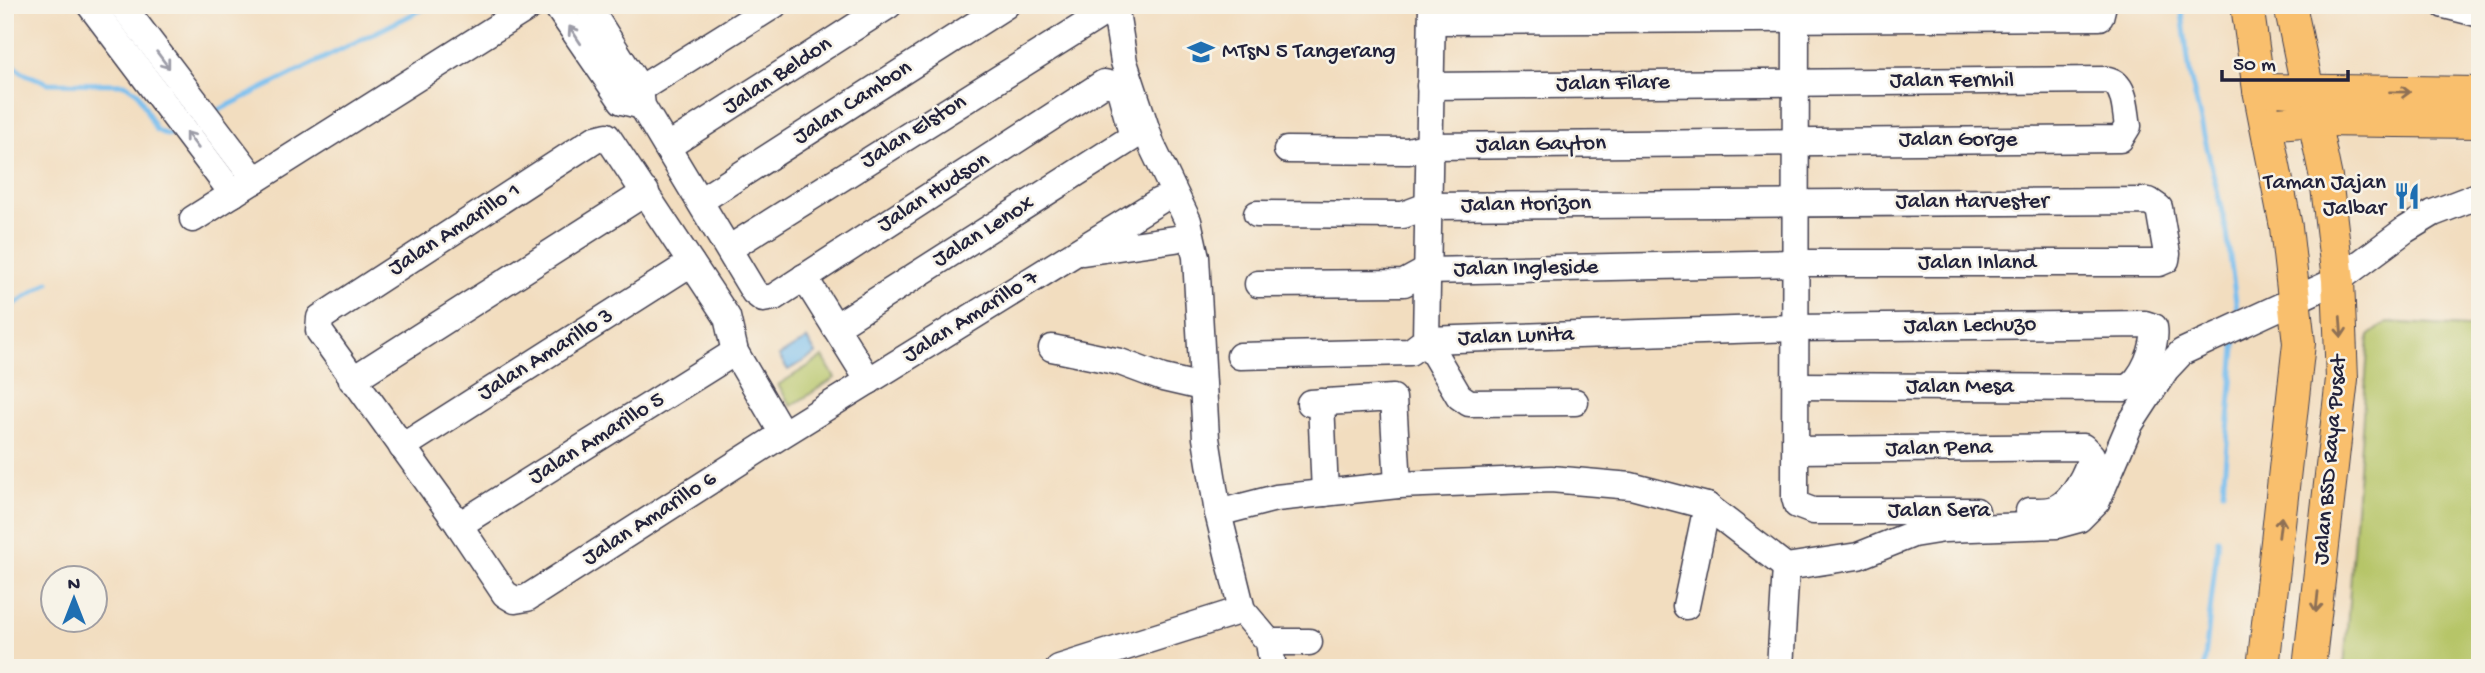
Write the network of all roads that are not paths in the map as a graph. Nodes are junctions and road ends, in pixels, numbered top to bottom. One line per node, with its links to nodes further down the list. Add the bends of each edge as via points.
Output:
1 (90, 5): 30 (street, one-way to 1)
2 (122, 5): 30 (street, one-way to 30)
3 (532, 5): 30 (street)
4 (556, 5): 21 (street, one-way to 4, via 622,101)
5 (587, 5): 21 (street)
6 (774, 5): 21 (street)
7 (890, 5): 29 (street, Jalan Beldon)
8 (1006, 5): 33 (street, Jalan Cambon)
9 (2247, 5): 18 (main road, Jalan BSD Raya Pusat)
10 (2290, 5): 19 (main road, Jalan BSD Raya Pusat)
11 (1104, 9): 40 (street, Jalan Elston); 59 (street, via 1152,146 1188,221 1196,257)
12 (2102, 11): 13 (street)
13 (1796, 12): 14 (street); 15 (street)
14 (1432, 13): 17 (street)
15 (1796, 82): 17 (street, Jalan Filare); 25 (street, Jalan Fernhil, via 2108,80 2122,91 2128,126); 26 (street)
16 (1104, 83): 46 (street, Jalan Hudson); 50 (street, Jalan Lenox, via 1119,86 1133,137)
17 (1430, 86): 27 (street)
18 (2259, 90): 19 (main road); 24 (main road, Jalan BSD Raya Pusat)
19 (2308, 90): 20 (main road, one-way to 20); 22 (main road, Jalan BSD Raya Pusat)
20 (2480, 93)
21 (641, 98): 29 (street)
22 (2315, 120): 23 (main road); 24 (main road); 47 (main road, Jalan BSD Raya Pusat)
23 (2480, 122)
24 (2266, 124): 49 (main road, Jalan BSD Raya Pusat)
25 (2120, 139): 26 (street, Jalan Gorge)
26 (1796, 142): 27 (street, Jalan Gayton); 35 (street)
27 (1430, 146): 28 (street, Jalan Gayton, via 1408,151); 36 (street)
28 (1287, 150)
29 (676, 161): 31 (street, Jalan Beldon); 33 (street)
30 (244, 187): 38 (street)
31 (646, 192): 44 (street); 56 (street, Jalan Beldon); 56 (street, Jalan Amarillo 1, via 611,139 595,139 325,314 319,331)
32 (2480, 195): 47 (street, via 2414,224)
33 (700, 201): 40 (street)
34 (1159, 201): 41 (street, Jalan Amarillo 7)
35 (1796, 202): 36 (street, Jalan Horizon); 42 (street); 43 (street, Jalan Harvester, via 2149,201 2160,208 2162,216 2167,254)
36 (1427, 206): 37 (street, Jalan Horizon, via 1403,215); 45 (street)
37 (1256, 214)
38 (194, 219)
39 (1175, 239): 41 (street, Jalan Amarillo 7)
40 (730, 248): 46 (street, Jalan Hudson, via 754,292 763,299 774,297)
41 (1073, 253): 57 (street, Jalan Amarillo 7)
42 (1796, 263): 43 (street, Jalan Inland); 45 (street, Jalan Ingleside); 51 (street)
43 (2159, 263)
44 (691, 264): 54 (street, via 727,317); 63 (street, Jalan Amarillo 3)
45 (1426, 271): 48 (street, Jalan Ingleside, via 1404,283); 52 (street)
46 (804, 276): 50 (street)
47 (2338, 280): 49 (street); 79 (main road, Jalan BSD Raya Pusat, one-way to 79, via 2342,379)
48 (1258, 284)
49 (2295, 299): 71 (street, via 2182,352 2130,424 2097,501 2080,519 2057,525 1913,534 1857,556); 78 (main road, Jalan BSD Raya Pusat, one-way to 49, via 2299,363)
50 (835, 327): 57 (street)
51 (1796, 328): 52 (street, Jalan Lunita); 58 (street); 60 (street, Jalan Lechuzo, via 2154,327 2154,344 2139,377)
52 (1426, 340): 55 (street, Jalan Lunita, via 1410,352); 61 (street, via 1459,396 1469,403)
53 (1052, 348): 59 (street)
54 (735, 352): 62 (street); 70 (street, Jalan Amarillo 5)
55 (1240, 356)
56 (352, 380): 63 (street)
57 (869, 382): 62 (street, Jalan Amarillo 7)
58 (1796, 386): 60 (street, Jalan Mesa); 64 (street)
59 (1202, 387): 69 (street)
60 (2125, 388)
61 (1575, 402)
62 (783, 434): 70 (street, Jalan Amarillo 6, via 527,598 515,600 505,594)
63 (402, 447): 70 (street)
64 (1796, 450): 67 (street, Jalan Sera, via 1795,498 1797,505 1813,511 2030,511 2049,510); 67 (street, Jalan Pena, via 2082,447 2091,455 2090,462)
65 (1398, 485): 66 (street); 66 (street, via 1393,398 1316,402); 68 (street, via 1551,479 1631,486)
66 (1325, 493): 69 (street, via 1276,498)
67 (2063, 503)
68 (1707, 506): 71 (street); 72 (street)
69 (1217, 513): 73 (street)
70 (459, 525)
71 (1786, 567): 77 (street)
72 (1686, 606)
73 (1242, 610): 75 (street); 76 (street)
74 (1309, 642): 75 (street)
75 (1271, 655)
76 (1059, 668)
77 (1780, 668)
78 (2263, 668)
79 (2309, 668)

